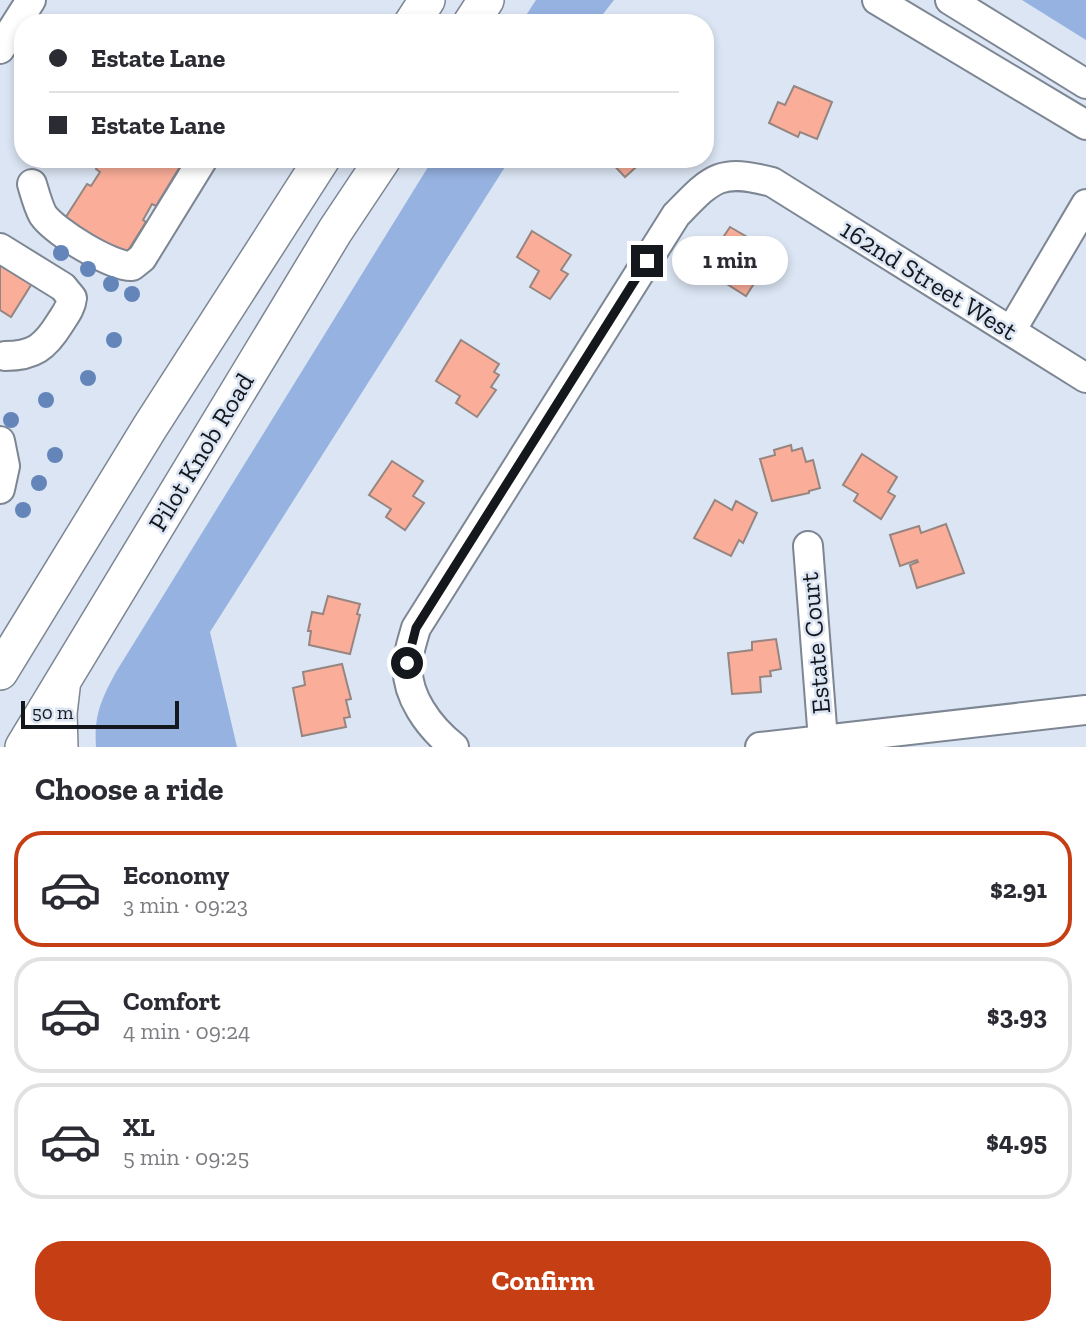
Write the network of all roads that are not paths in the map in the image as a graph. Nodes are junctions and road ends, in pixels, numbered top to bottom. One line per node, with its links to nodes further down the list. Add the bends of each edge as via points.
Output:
1 (877, 0): 6 (street)
2 (950, 0): 5 (street)
3 (14, 27): 4 (street)
4 (0, 49)
5 (1086, 84)
6 (1086, 125)
7 (197, 168): 10 (street, via 142,258 132,266 114,264 53,225 42,213)
8 (316, 168): 18 (main road, Pilot Knob Road)
9 (377, 168): 22 (main road, Pilot Knob Road)
10 (32, 184)
11 (1086, 204): 13 (street)
12 (0, 248): 14 (street, via 63,287 72,298 45,345 26,355)
13 (1011, 331): 15 (street, 162nd Street West); 27 (street, 162nd Street West, via 772,182 741,174 709,181 676,215 416,628 407,663 413,695 433,730)
14 (5, 356)
15 (1086, 378)
16 (0, 441): 17 (street, via 5,466)
17 (0, 489)
18 (83, 536): 20 (main road); 21 (main road, Pilot Knob Road)
19 (808, 546): 24 (street, Estate Court)
20 (0, 641)
21 (0, 672)
22 (62, 683): 25 (main road, Pilot Knob Road); 26 (main road)
23 (1086, 710): 24 (street)
24 (823, 740): 28 (street)
25 (23, 747)
26 (60, 747)
27 (454, 747)
28 (760, 747)

